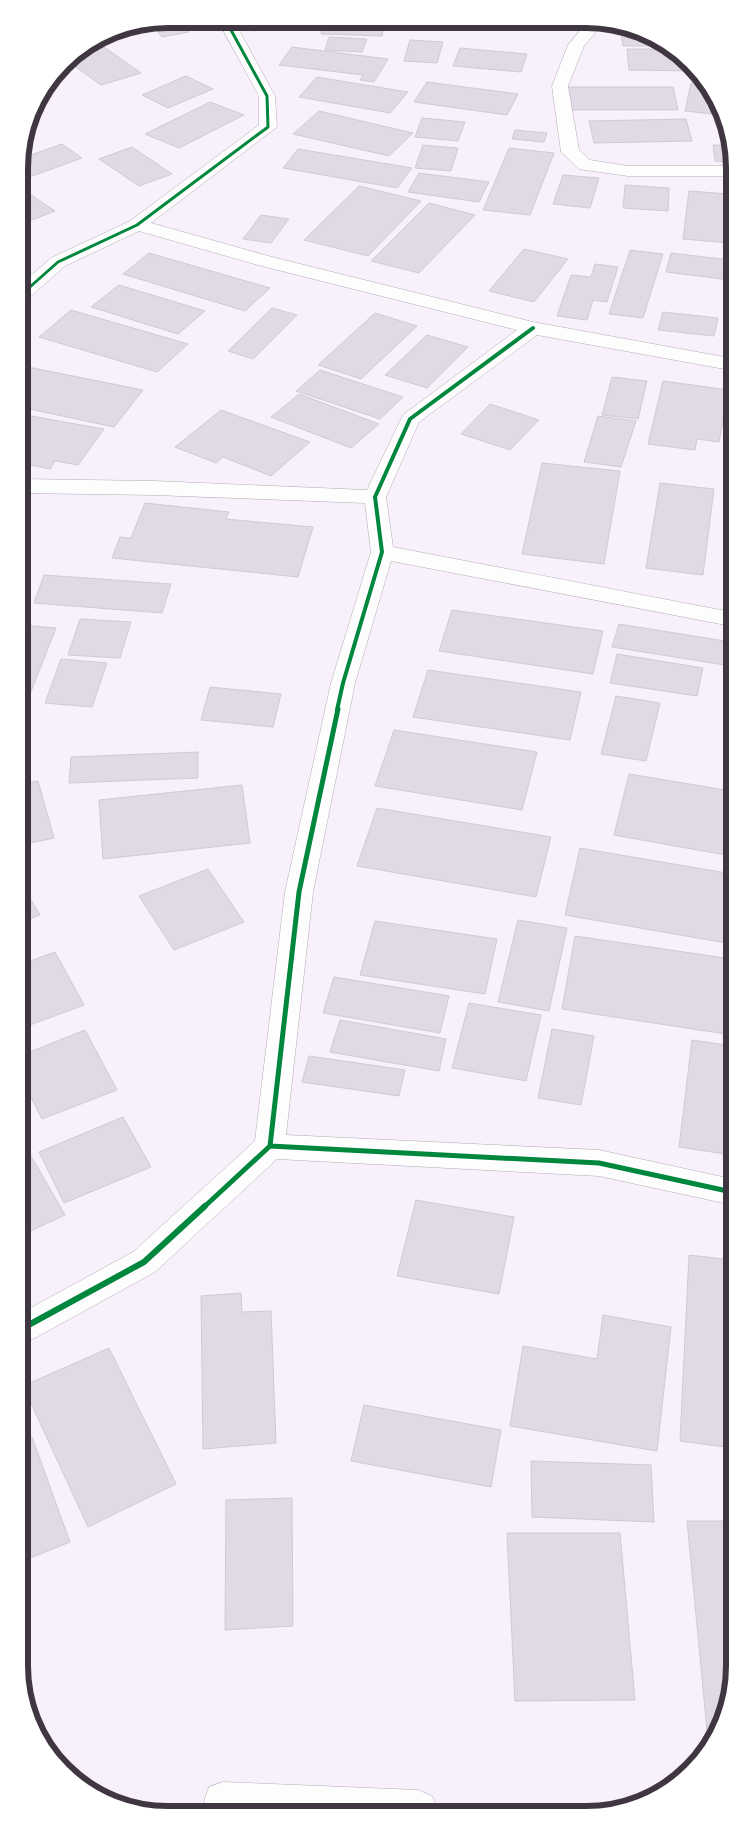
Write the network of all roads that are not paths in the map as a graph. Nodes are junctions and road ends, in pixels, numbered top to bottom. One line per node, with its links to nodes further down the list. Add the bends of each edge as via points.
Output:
1 (230, 28): 4 (street, via 267,96 268,127)
2 (591, 28): 3 (street, via 576,45 560,86 570,152 585,164 628,171)
3 (726, 171)
4 (137, 225): 5 (street, via 58,262); 6 (street, via 265,261)
5 (28, 289)
6 (533, 328): 7 (street); 9 (street, via 410,419)
7 (726, 363)
8 (28, 486): 9 (street)
9 (375, 497): 10 (street)
10 (382, 552): 11 (street); 12 (street, via 343,682 299,892)
11 (726, 618)
12 (270, 1146): 13 (street, via 599,1163); 14 (street, via 144,1262)
13 (725, 1191)
14 (28, 1325)
15 (223, 1801): 16 (street)
16 (331, 1806)

